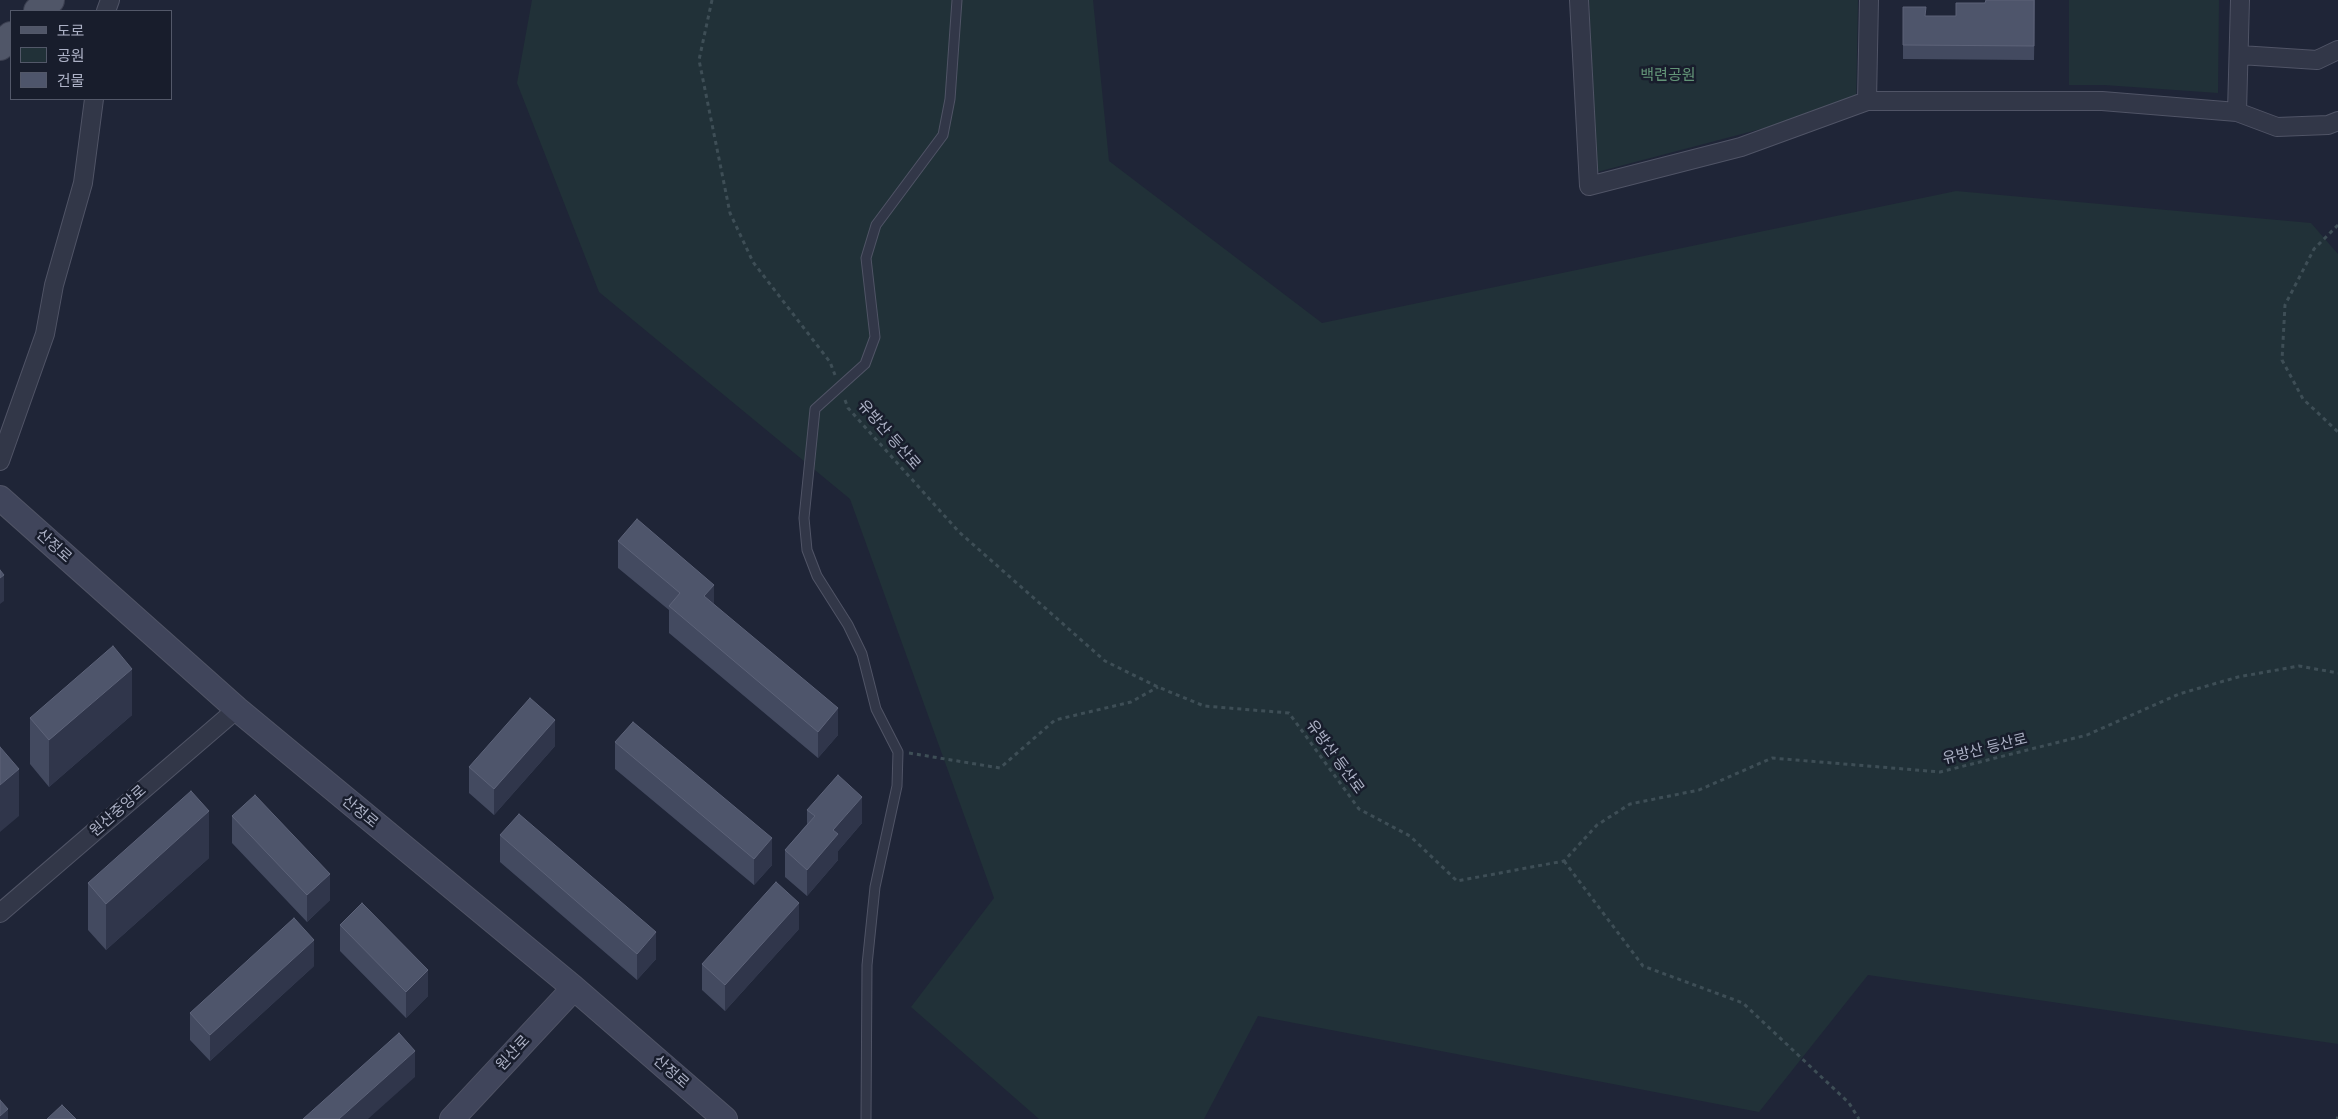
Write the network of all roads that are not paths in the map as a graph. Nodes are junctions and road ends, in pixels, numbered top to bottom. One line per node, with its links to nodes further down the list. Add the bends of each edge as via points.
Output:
1 (50, 0): 6 (main road)
2 (957, 0): 22 (lane, via 950,99 943,135 876,225 866,258 874,337 865,364 815,409 804,518 807,550 817,576 862,654 876,709 898,752 897,786 875,887 867,966)
3 (1579, 0): 12 (street, via 1589,186 1741,146)
4 (1869, 0): 12 (street)
5 (2240, 0): 10 (street)
6 (39, 10)
7 (10, 37): 8 (main road)
8 (0, 46)
9 (2338, 50): 10 (street, via 2317,60)
10 (2240, 55): 13 (street)
11 (94, 100): 15 (street, via 83,183 54,285 45,334)
12 (1867, 101): 13 (street, via 2102,101)
13 (2238, 112): 14 (street, via 2277,127 2328,125)
14 (2338, 121)
15 (0, 461)
16 (0, 498): 17 (street, 산정로)
17 (237, 709): 18 (street, 원산중앙로); 19 (street, 산정로)
18 (0, 913)
19 (574, 988): 20 (street, 원산로); 21 (street, 산정로)
20 (452, 1119)
21 (725, 1119)
22 (866, 1119)

